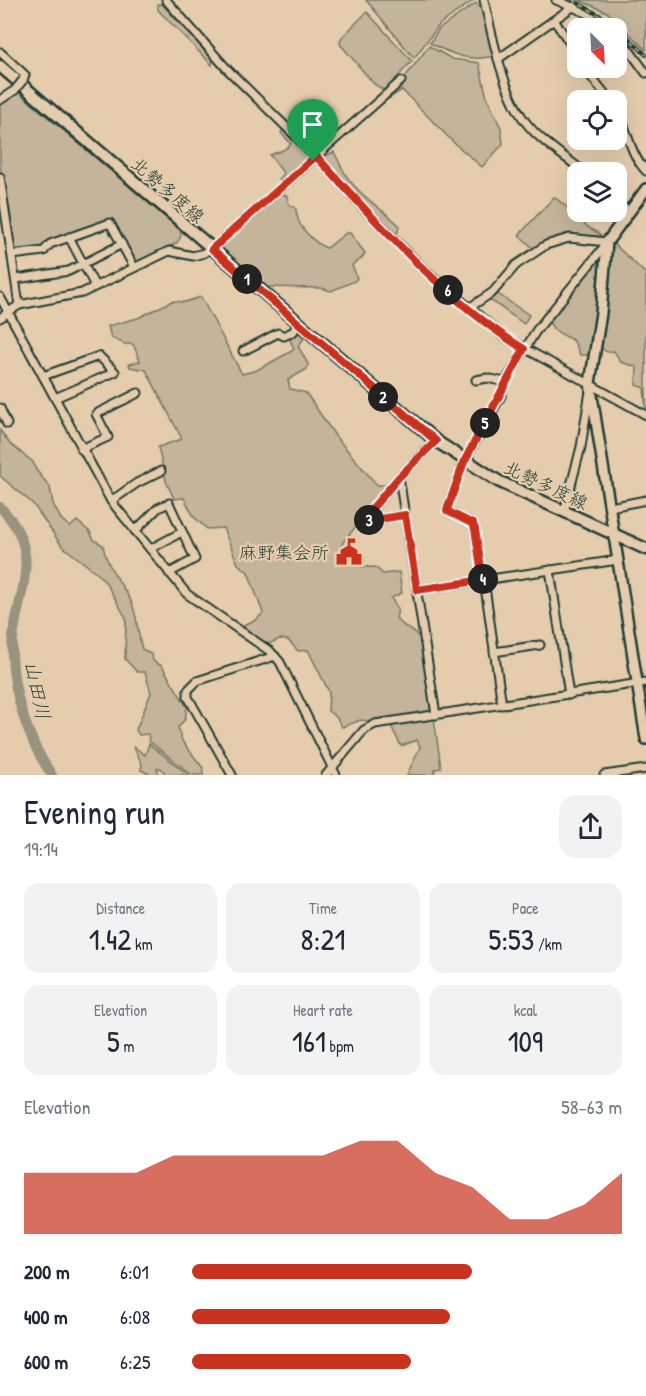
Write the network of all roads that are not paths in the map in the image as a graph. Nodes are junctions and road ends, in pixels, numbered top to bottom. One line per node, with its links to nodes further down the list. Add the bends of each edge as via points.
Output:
1 (166, 0): 18 (street, via 228,70)
2 (483, 0): 10 (street)
3 (556, 0): 4 (street)
4 (574, 6): 5 (street); 6 (street)
5 (595, 18)
6 (554, 20): 7 (street); 10 (street)
7 (567, 39)
8 (627, 47): 12 (street)
9 (0, 52): 16 (street, bridge, via 25,75 15,90)
10 (498, 59): 19 (street, via 522,117)
11 (0, 66): 28 (main road, 北勢多度線)
12 (646, 73)
13 (592, 78): 15 (street)
14 (401, 81): 18 (street)
15 (602, 90)
16 (0, 100)
17 (627, 139): 20 (street)
18 (316, 156): 28 (street); 36 (street, via 397,242)
19 (572, 162)
20 (646, 171)
21 (0, 177): 29 (street)
22 (646, 189): 23 (main road)
23 (627, 211)
24 (620, 222): 26 (main road)
25 (69, 237): 27 (street, via 110,224); 29 (street, via 50,244 44,251); 30 (street)
26 (607, 242): 36 (street, via 569,238 546,245 530,253 493,291); 40 (street); 45 (main road)
27 (122, 244): 30 (street); 31 (street)
28 (211, 248): 31 (street, via 197,256 169,251); 39 (main road, 北勢多度線)
29 (12, 255): 32 (street)
30 (83, 264): 32 (street, via 69,271); 33 (street)
31 (134, 267): 33 (street)
32 (16, 279): 35 (street)
33 (95, 286): 35 (street, via 75,295)
34 (0, 297): 37 (street)
35 (19, 305): 37 (street)
36 (469, 308): 40 (street)
37 (8, 310): 38 (street); 42 (street)
38 (0, 318)
39 (297, 323): 41 (street, via 294,331 284,336 278,333); 51 (main road, 北勢多度線)
40 (524, 349): 44 (street); 45 (street)
41 (243, 351)
42 (43, 376): 47 (street); 47 (street, via 99,356 115,372)
43 (476, 380): 44 (street)
44 (505, 382): 53 (street)
45 (591, 386): 49 (street); 58 (main road); 59 (street, via 581,447)
46 (138, 393): 52 (street, via 96,414 108,437)
47 (55, 398): 52 (street)
48 (0, 408): 50 (street)
49 (646, 415)
50 (7, 424)
51 (436, 441): 53 (main road, 北勢多度線); 55 (street)
52 (81, 450): 57 (street)
53 (464, 462): 59 (main road, 北勢多度線); 69 (street, via 447,511 473,524)
54 (161, 471): 57 (street)
55 (399, 477): 60 (street); 60 (street, via 364,519)
56 (646, 500): 58 (street)
57 (111, 501): 61 (street)
58 (610, 507): 63 (main road)
59 (564, 512): 63 (main road, 北勢多度線)
60 (405, 515): 70 (street)
61 (135, 531): 62 (street, via 158,508 169,503); 64 (street)
62 (182, 532): 64 (street); 68 (street, via 195,559)
63 (614, 534): 65 (main road, 北勢多度線); 66 (main road)
64 (150, 549): 68 (street)
65 (646, 549)
66 (618, 560): 67 (street); 74 (main road)
67 (550, 570): 69 (street); 75 (street)
68 (169, 573): 73 (street, via 192,598)
69 (483, 580): 70 (street); 72 (street)
70 (417, 590): 77 (street)
71 (540, 645): 72 (street)
72 (495, 652): 76 (street)
73 (275, 656): 79 (street); 81 (street, via 196,681 188,690 188,697)
74 (642, 683): 75 (street); 78 (main road)
75 (569, 695): 76 (street)
76 (502, 705): 77 (street)
77 (436, 715): 79 (street, via 375,724 364,730)
78 (646, 739)
79 (333, 767): 82 (street); 83 (street)
80 (646, 769): 84 (street)
81 (232, 775)
82 (326, 775)
83 (336, 775)
84 (604, 775)

